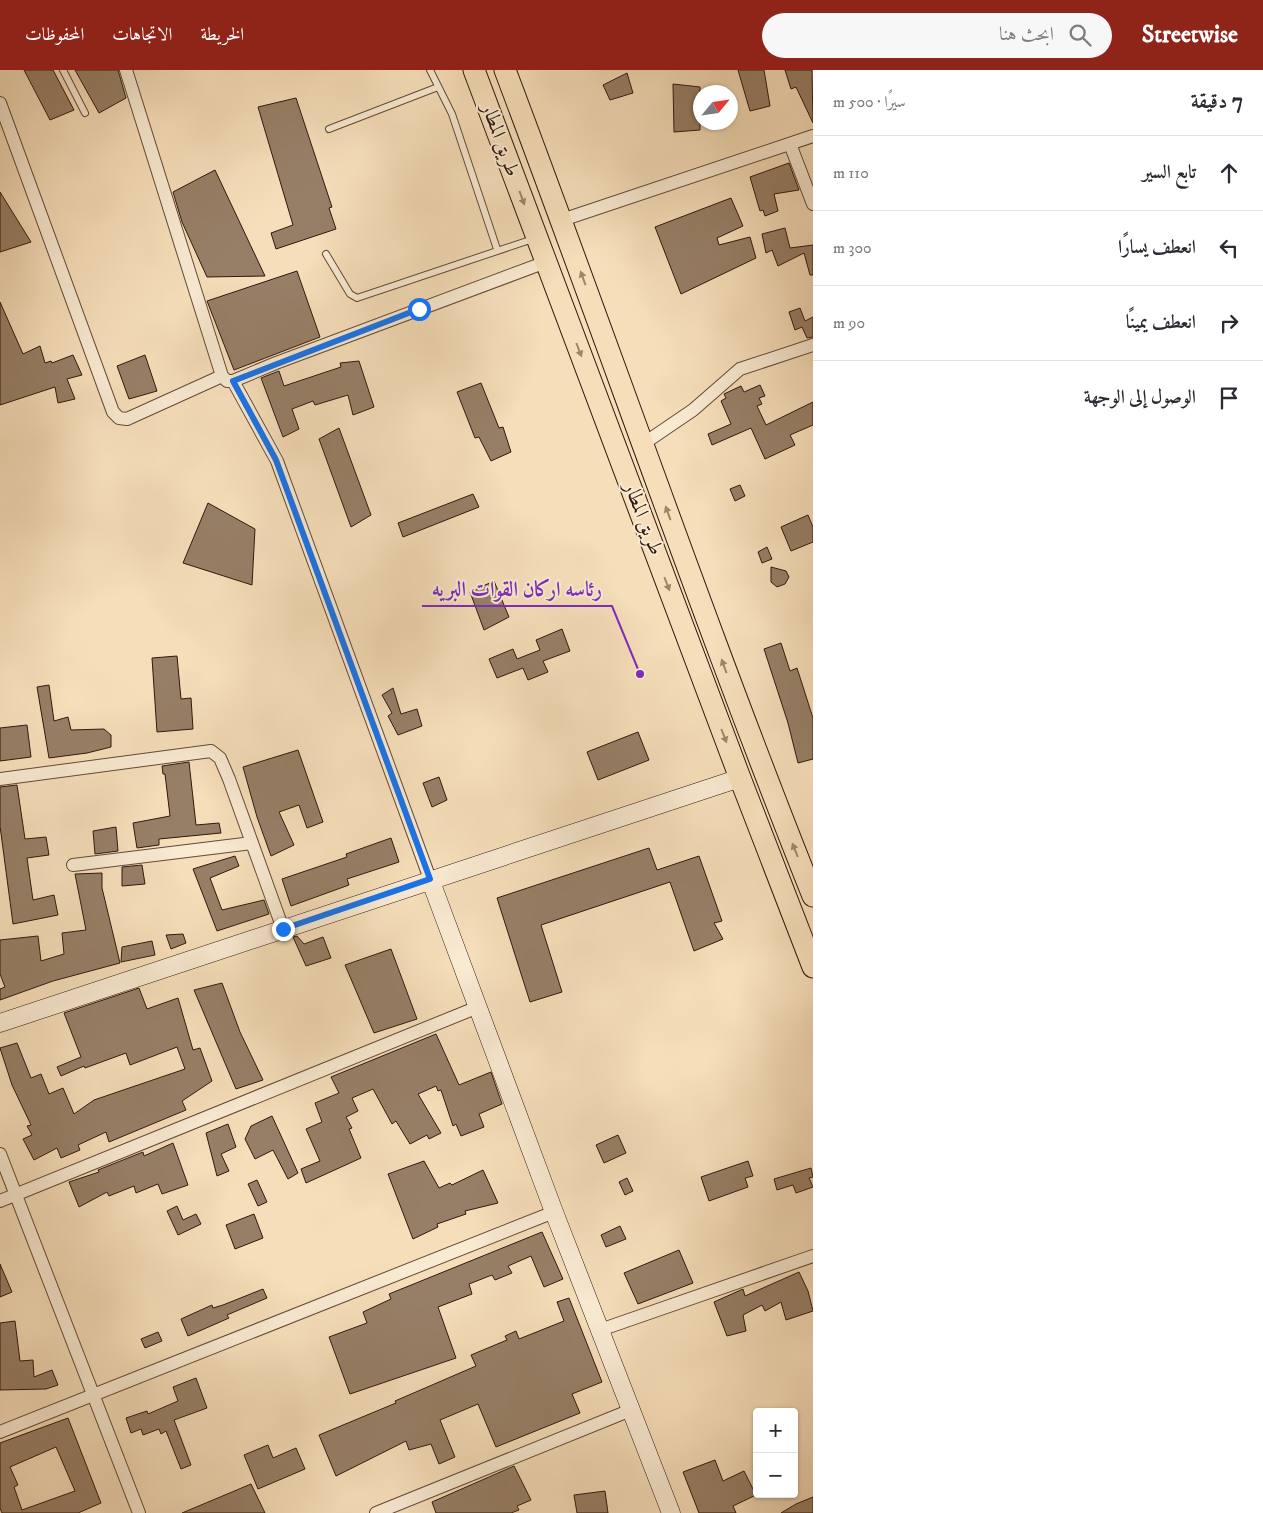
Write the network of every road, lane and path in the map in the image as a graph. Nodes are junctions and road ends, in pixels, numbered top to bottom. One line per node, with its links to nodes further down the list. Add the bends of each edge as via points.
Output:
1 (64, 70): 8 (lane)
2 (126, 70): 20 (street)
3 (430, 70): 6 (lane)
4 (474, 70): 15 (highway, طريق المطار, one-way to 15)
5 (505, 70): 14 (highway, طريق المطار)
6 (438, 87): 9 (lane); 16 (lane, via 466,152)
7 (0, 103): 11 (street)
8 (85, 113)
9 (329, 129)
10 (813, 136): 12 (street)
11 (6, 139): 20 (street, via 113,412 119,418 127,418)
12 (790, 144): 13 (street); 14 (street)
13 (813, 204)
14 (562, 220): 21 (highway, طريق المطار, one-way to 14)
15 (537, 238): 16 (lane); 18 (highway, طريق المطار)
16 (497, 249): 17 (lane, via 356,298 350,294)
17 (326, 254)
18 (546, 262): 20 (street); 22 (highway, طريق المطار, one-way to 22)
19 (813, 345): 21 (street, via 740,369 693,410)
20 (228, 379): 26 (street, via 276,460)
21 (643, 444): 27 (highway, طريق المطار, one-way to 21, via 754,749)
22 (740, 778): 26 (street); 29 (highway, طريق المطار)
23 (0, 779): 24 (street, via 210,751 220,758)
24 (252, 843): 25 (street); 28 (street)
25 (74, 866)
26 (430, 879): 28 (street); 30 (street)
27 (813, 896)
28 (283, 929): 31 (street)
29 (813, 967)
30 (478, 1007): 33 (street); 35 (street)
31 (0, 1023)
32 (0, 1154): 33 (street)
33 (16, 1194): 34 (street); 38 (street)
34 (0, 1201)
35 (554, 1212): 37 (street); 38 (street)
36 (813, 1256): 37 (street)
37 (600, 1330): 39 (street)
38 (94, 1395): 40 (street); 41 (street)
39 (631, 1410): 42 (street); 43 (street)
40 (0, 1432)
41 (139, 1513)
42 (376, 1513)
43 (671, 1513)

